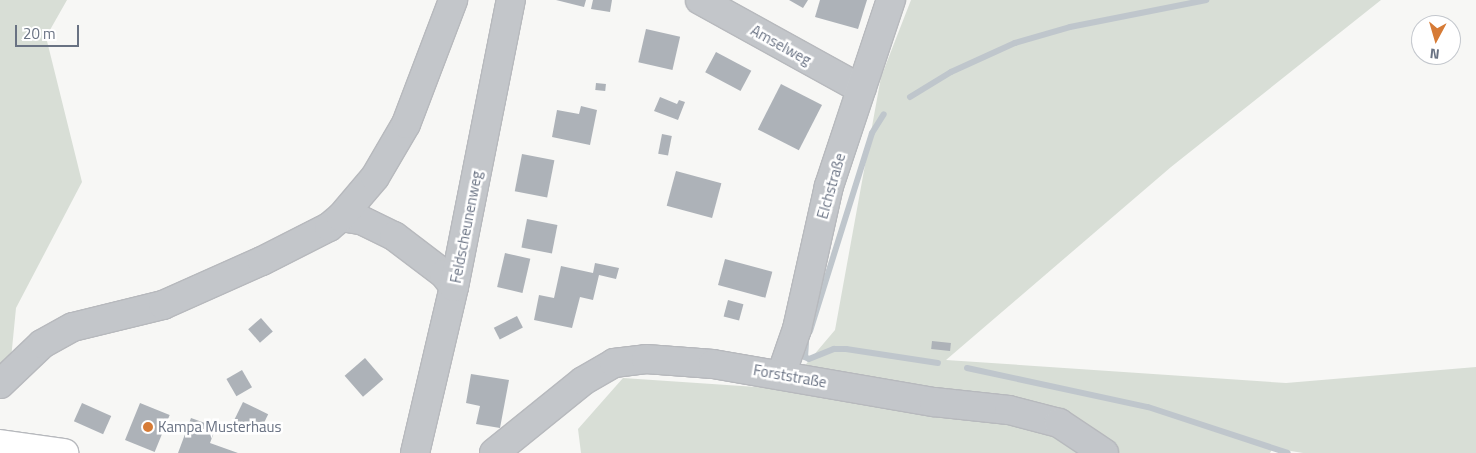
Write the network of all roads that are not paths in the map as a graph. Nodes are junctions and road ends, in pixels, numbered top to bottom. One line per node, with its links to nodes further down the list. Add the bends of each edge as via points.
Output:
1 (453, 0): 6 (street, via 406,124 379,171)
2 (511, 0): 7 (street, Feldscheunenweg)
3 (700, 0): 5 (street, Amselweg)
4 (891, 0): 5 (street, Elchstraße)
5 (861, 89): 8 (street, Elchstraße, via 829,186 797,329)
6 (341, 217): 7 (street, via 361,220 394,236 444,274); 9 (street, via 329,227 262,261 163,305 73,327 42,344)
7 (454, 287): 12 (street, Feldscheunenweg)
8 (782, 374): 13 (street, Forststraße, via 646,359 614,363 583,381); 14 (street, Forststraße, via 934,402 1032,414 1059,423)
9 (0, 384)
10 (0, 444): 11 (main road)
11 (64, 453)
12 (415, 453)
13 (494, 453)
14 (1104, 453)

